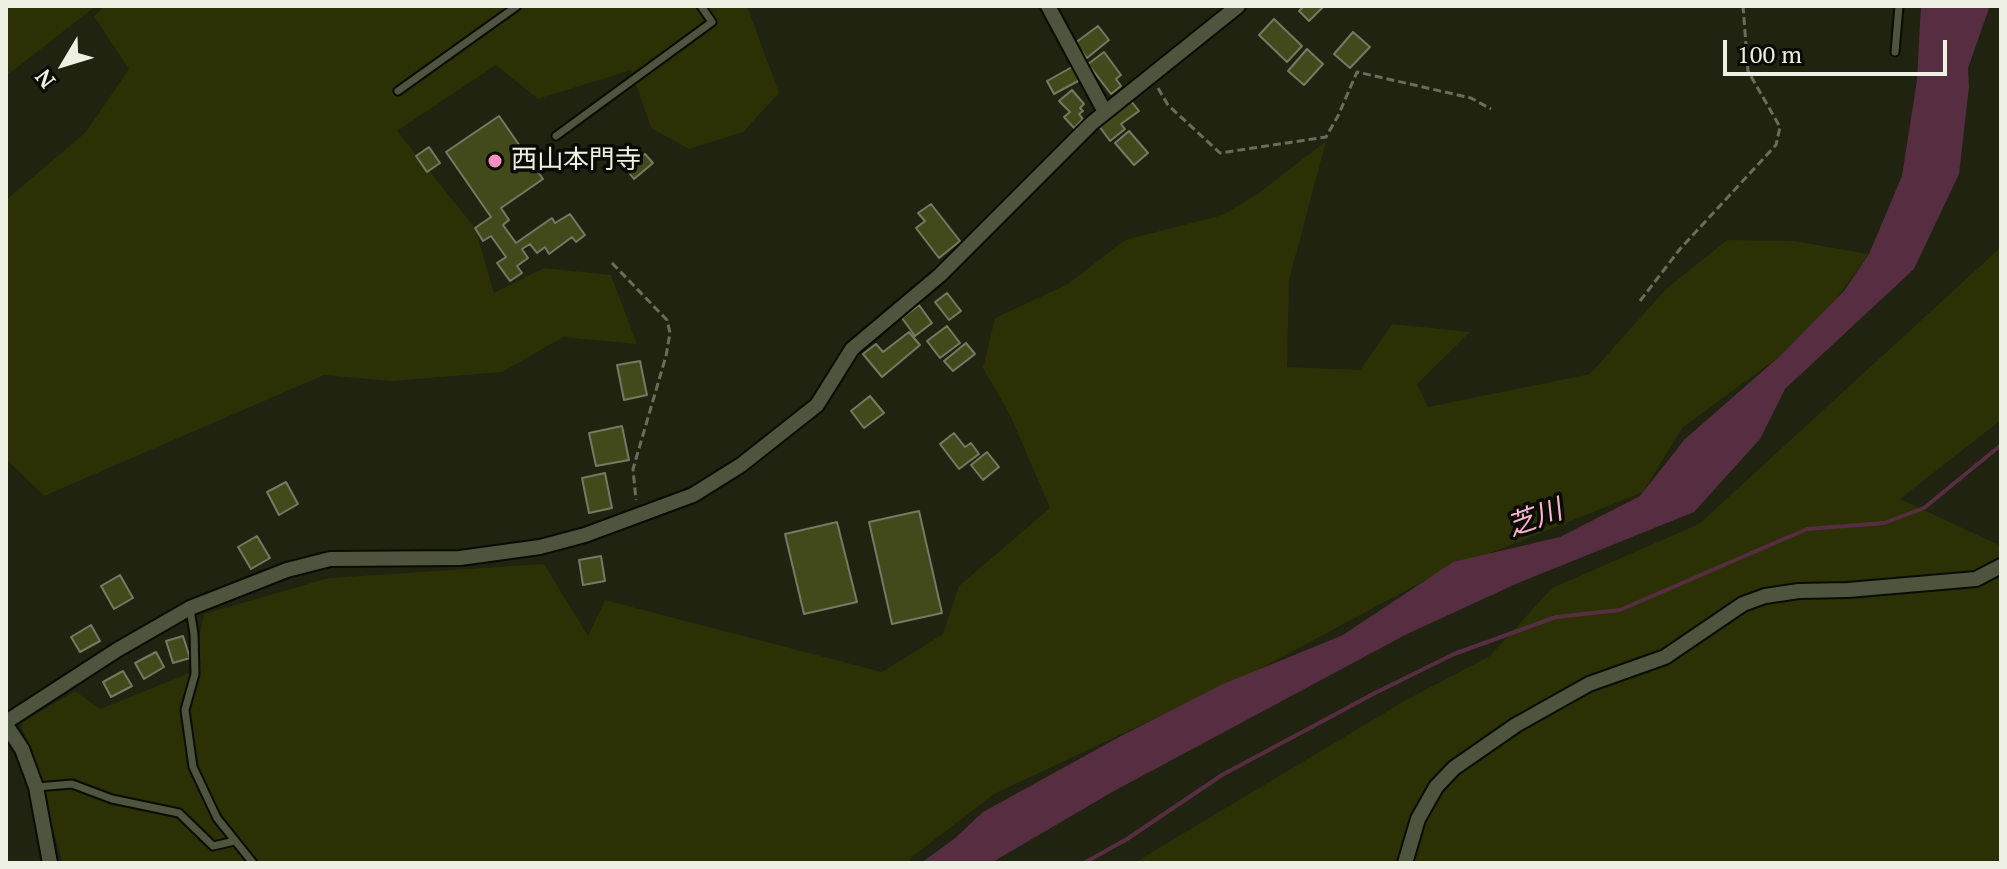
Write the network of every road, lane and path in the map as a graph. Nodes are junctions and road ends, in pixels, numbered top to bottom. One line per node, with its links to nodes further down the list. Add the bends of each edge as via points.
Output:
1 (517, 6): 9 (lane)
2 (701, 6): 12 (lane, via 712,22)
3 (1048, 6): 11 (street)
4 (1238, 6): 8 (street)
5 (1743, 6): 14 (path, via 1748,71 1780,127 1776,145 1680,249)
6 (1899, 6): 7 (lane)
7 (1895, 52)
8 (1150, 75): 10 (path, via 1168,105 1220,153 1326,137 1357,72 1471,98); 11 (street)
9 (398, 91)
10 (1491, 109)
11 (1105, 112): 15 (street, via 940,275 852,349 817,405 693,495)
12 (556, 136)
13 (612, 263): 15 (path, via 667,320 670,333 633,469)
14 (1640, 301)
15 (638, 516): 17 (street, via 540,547 460,558 330,559)
16 (2001, 566): 23 (street, via 1976,579 1799,591 1743,604 1665,657 1589,684 1454,768 1418,819)
17 (190, 608): 18 (street); 20 (lane, via 195,674 185,710 193,767 217,818)
18 (6, 724): 19 (street)
19 (36, 787): 20 (lane, via 72,784 112,799 179,813 213,846); 21 (street)
20 (235, 841): 22 (lane)
21 (50, 863)
22 (253, 863)
23 (1405, 863)

